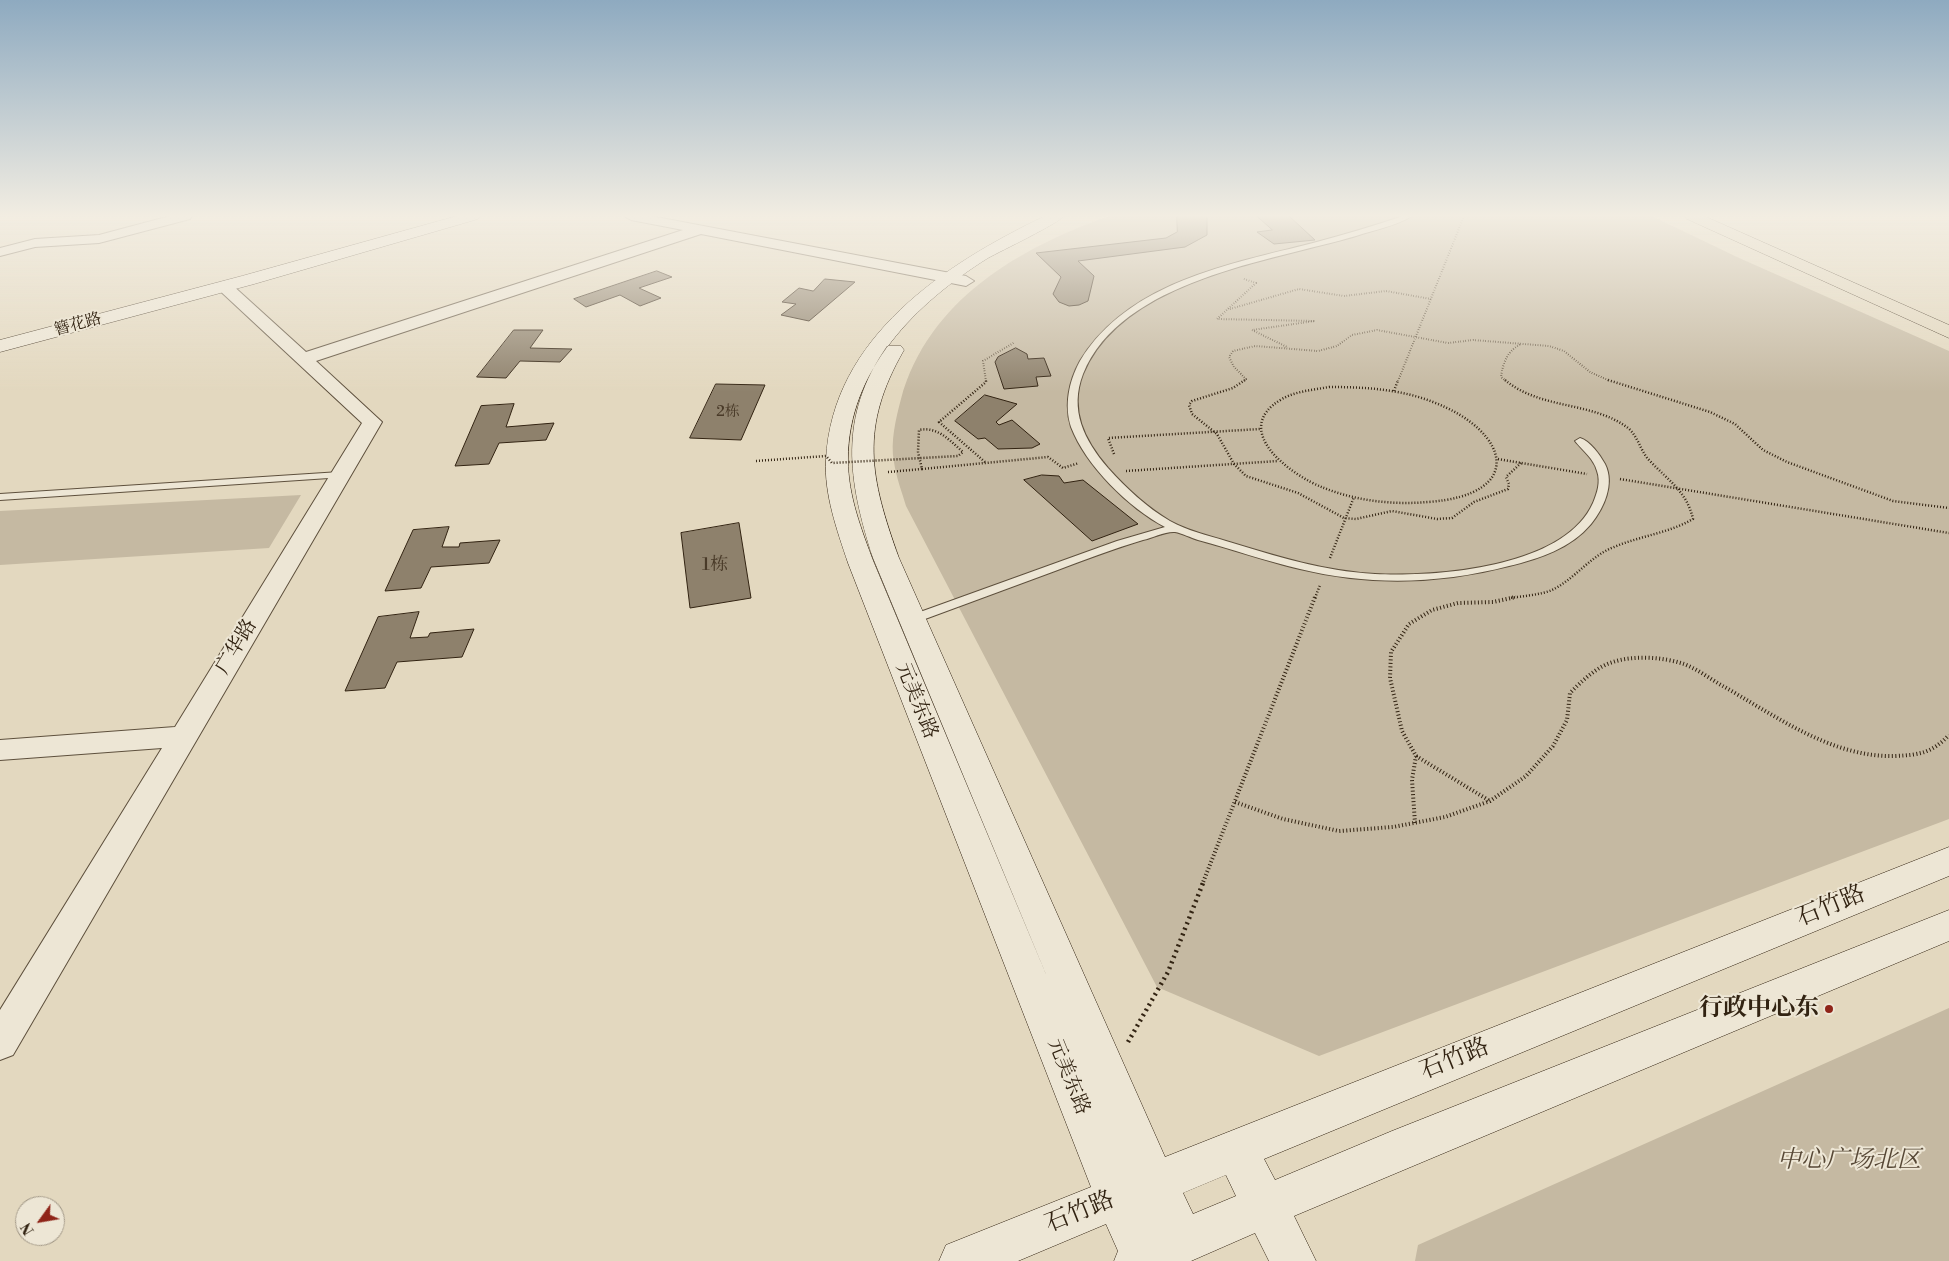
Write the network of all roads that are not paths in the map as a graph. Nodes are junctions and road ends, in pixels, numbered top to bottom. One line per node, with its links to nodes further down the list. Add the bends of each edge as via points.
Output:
1 (235, 275): 13 (street, 簪花路)
2 (264, 275): 10 (street, 簪花路)
3 (561, 275): 15 (street)
4 (956, 275): 9 (street)
5 (956, 275): 9 (street)
6 (1209, 275): 19 (lane, via 1163,293 1106,330 1076,378 1072,410 1084,445 1110,477 1137,502)
7 (1822, 275): 12 (main road)
8 (1855, 275): 11 (main road)
9 (962, 276): 20 (street, 元美东路, via 909,329 878,376 863,429 860,458 871,517); 27 (street, 元美东路, via 919,301 892,326 858,374 840,429 837,458 840,490 860,563)
10 (224, 286): 14 (street, 簪花路); 15 (street, 广华路)
11 (1949, 316)
12 (1949, 332)
13 (0, 339)
14 (0, 346)
15 (303, 359): 17 (street, 广华路, via 372,422)
16 (1580, 441): 19 (lane, via 1598,459 1605,477 1602,496 1592,517 1572,537 1537,555 1496,567 1455,575 1366,578 1324,573)
17 (340, 475): 18 (lane); 21 (street, 广华路)
18 (0, 496)
19 (1175, 528): 20 (lane, via 1122,543)
20 (913, 620): 27 (street, 元美东路, via 1108,1074)
21 (184, 736): 22 (street); 25 (street, 广华路)
22 (0, 750)
23 (1949, 860): 26 (street, 石竹路)
24 (1949, 925): 28 (street)
25 (0, 1043)
26 (1236, 1150): 27 (street, 石竹路); 28 (street)
27 (1136, 1190): 29 (street, 元美东路); 30 (street, 石竹路)
28 (1265, 1206): 29 (street); 31 (street)
29 (1155, 1253)
30 (962, 1261)
31 (1293, 1261)

